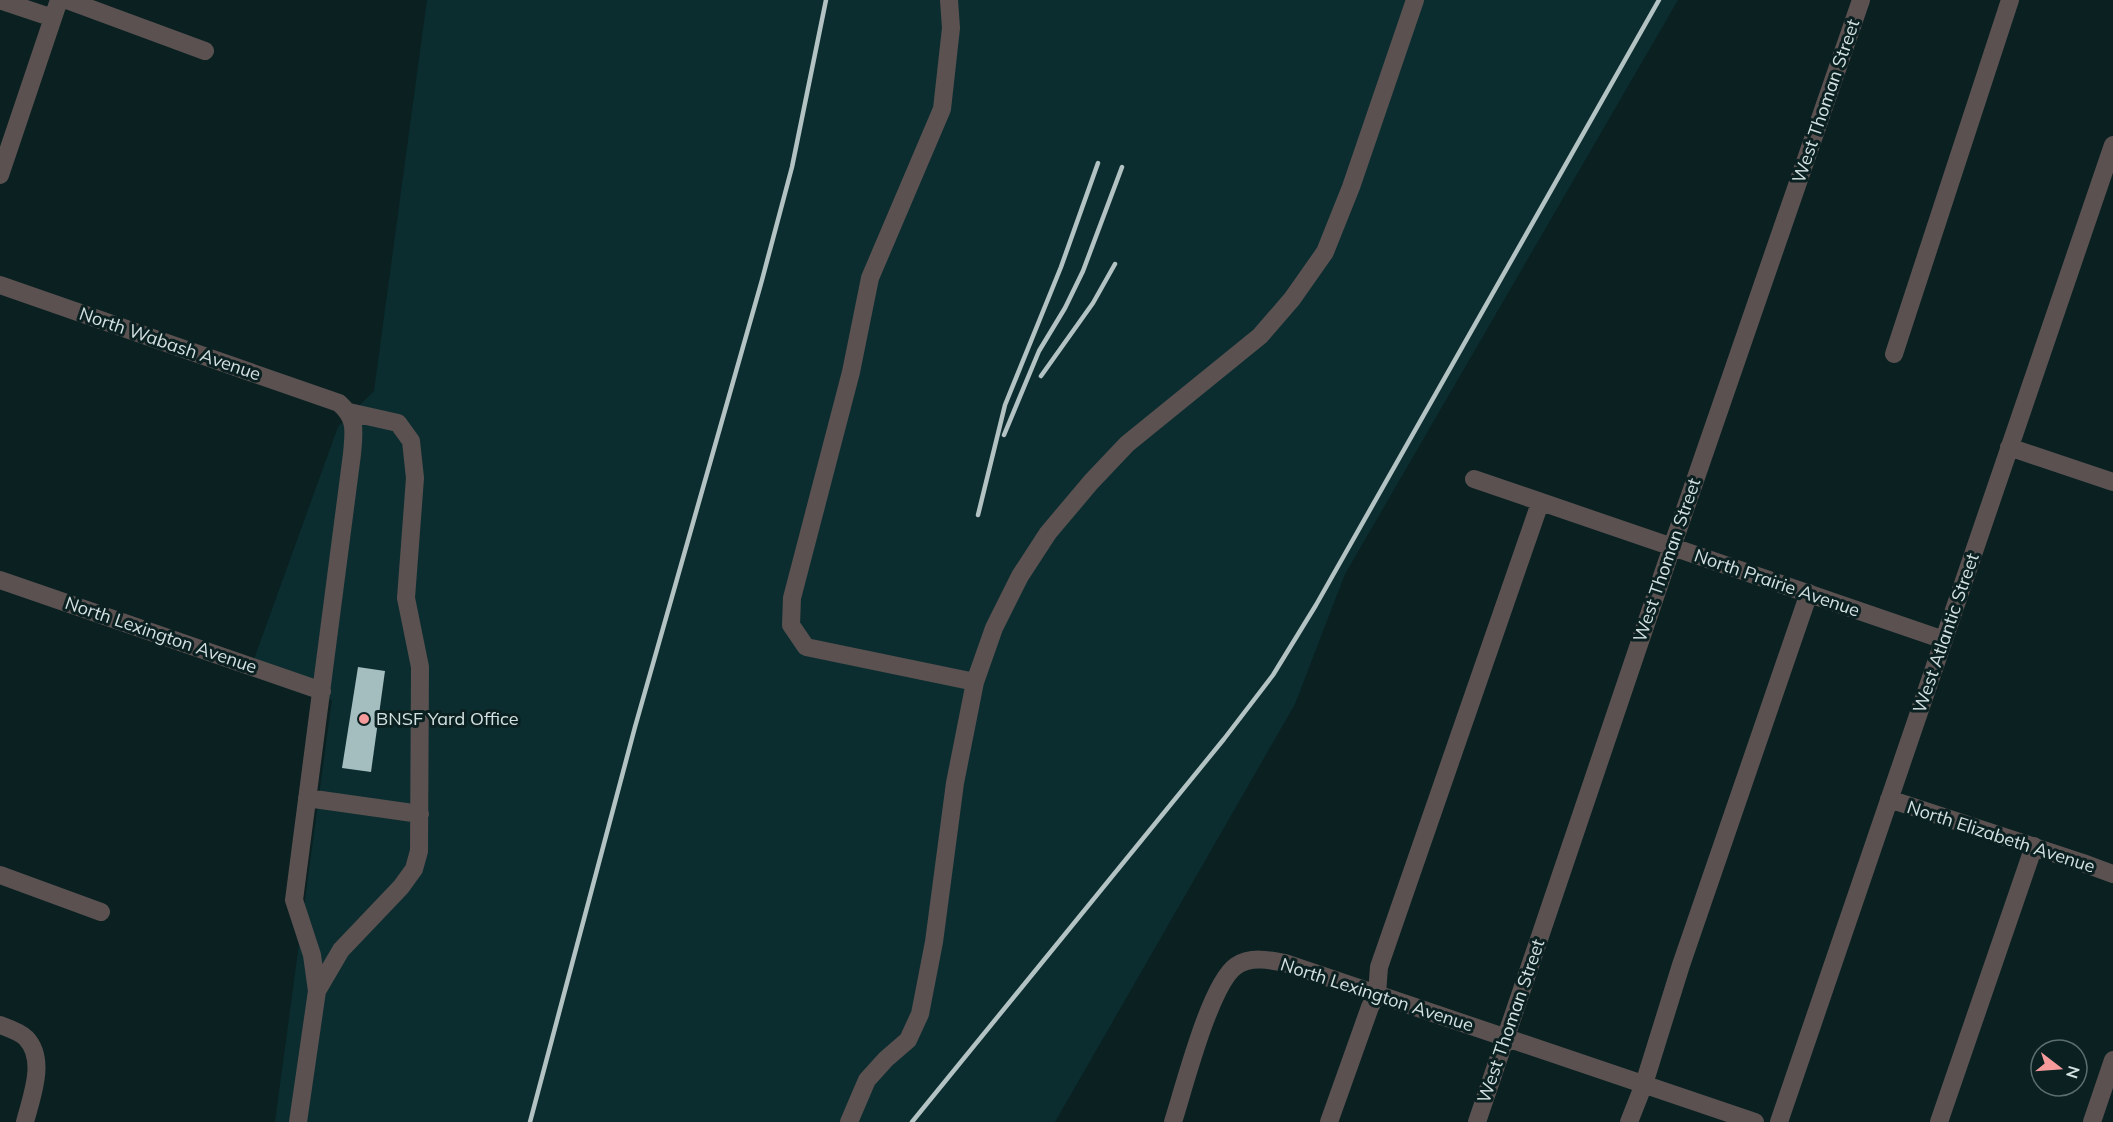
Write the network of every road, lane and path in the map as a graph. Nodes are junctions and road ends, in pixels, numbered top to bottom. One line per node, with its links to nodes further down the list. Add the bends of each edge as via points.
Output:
1 (59, 0): 8 (street)
2 (67, 0): 9 (street)
3 (949, 0): 24 (street, via 951,28 942,110 870,278 852,372 792,598 791,625 806,647)
4 (1415, 0): 24 (street, via 1325,252 1260,336 1127,444 1048,533 1020,576 994,628)
5 (1861, 0): 20 (street, West Thoman Street)
6 (2010, 0): 14 (street)
7 (1, 3): 8 (street)
8 (53, 18): 10 (street)
9 (205, 51)
10 (5, 141): 12 (street)
11 (2113, 145): 16 (street, West Atlantic Street)
12 (0, 176)
13 (0, 285): 15 (street, North Wabash Avenue)
14 (1894, 354)
15 (344, 407): 25 (street, via 354,428 352,454); 28 (street, North Wabash Avenue, via 398,423 411,441 415,478 406,598 420,667)
16 (2009, 447): 18 (street); 23 (street, West Atlantic Street)
17 (1474, 479): 19 (street, North Prairie Avenue)
18 (2113, 482)
19 (1540, 503): 20 (street, North Prairie Avenue); 34 (street, via 1379,967)
20 (1672, 547): 22 (street, North Prairie Avenue); 36 (street, West Thoman Street)
21 (0, 580): 25 (street, North Lexington Avenue)
22 (1809, 593): 23 (street, North Prairie Avenue); 38 (street)
23 (1944, 640): 27 (street, West Atlantic Street)
24 (975, 682): 41 (street, via 955,783 934,942 920,1014 908,1040 867,1080)
25 (322, 691): 26 (street)
26 (307, 798): 28 (street); 33 (street, via 294,900 312,955)
27 (1889, 799): 29 (street, North Elizabeth Avenue); 47 (street, West Atlantic Street)
28 (420, 813): 33 (street, North Wabash Avenue, via 419,851 414,869 341,950)
29 (2034, 846): 31 (street, North Elizabeth Avenue); 48 (street)
30 (0, 874): 32 (street)
31 (2113, 874)
32 (101, 912)
33 (317, 991): 40 (street)
34 (1377, 994): 36 (street, North Lexington Avenue); 42 (street, North Lexington Avenue, via 1285,963 1261,959 1237,965 1212,1002); 43 (street)
35 (0, 1025): 39 (street, via 26,1038 33,1052 37,1068)
36 (1506, 1038): 38 (street, North Lexington Avenue); 44 (street, West Thoman Street)
37 (2113, 1060): 49 (street)
38 (1644, 1084): 45 (street); 46 (street, North Lexington Avenue)
39 (25, 1122)
40 (298, 1122)
41 (849, 1122)
42 (1173, 1122)
43 (1329, 1122)
44 (1477, 1122)
45 (1629, 1122)
46 (1755, 1122)
47 (1779, 1122)
48 (1938, 1122)
49 (2092, 1122)

